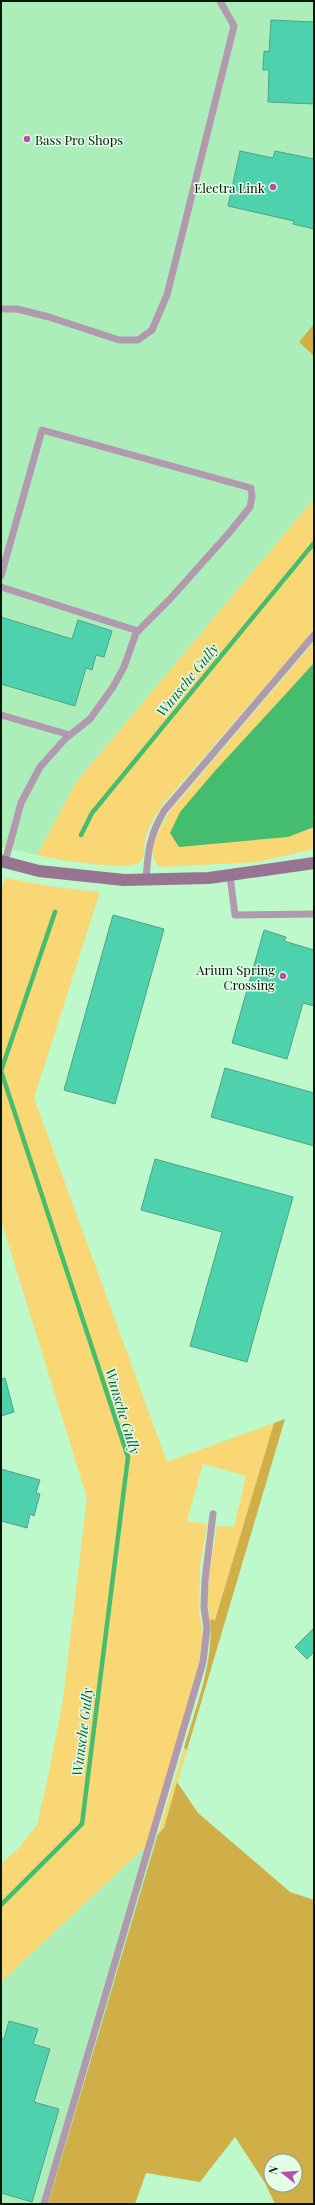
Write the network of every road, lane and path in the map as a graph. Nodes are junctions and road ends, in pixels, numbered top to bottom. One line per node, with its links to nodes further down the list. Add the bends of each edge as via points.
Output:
1 (220, 1): 2 (lane, via 234,26 167,295 152,330 138,340 119,340 17,309)
2 (1, 310)
3 (1, 576): 5 (lane, via 42,430 251,488 250,507 200,567)
4 (1, 587): 5 (lane)
5 (138, 631): 8 (lane, via 113,687 90,719)
6 (314, 636): 12 (lane, via 164,812 155,826 149,844)
7 (1, 715): 8 (lane)
8 (70, 735): 9 (lane, via 40,767 21,803)
9 (3, 862): 12 (street, via 40,871 124,880)
10 (314, 863): 11 (street)
11 (230, 876): 12 (street); 13 (lane, via 235,914)
12 (146, 879)
13 (314, 914)
14 (213, 1514): 15 (lane, via 205,1580 204,1607 207,1628 203,1662)
15 (44, 2204)

